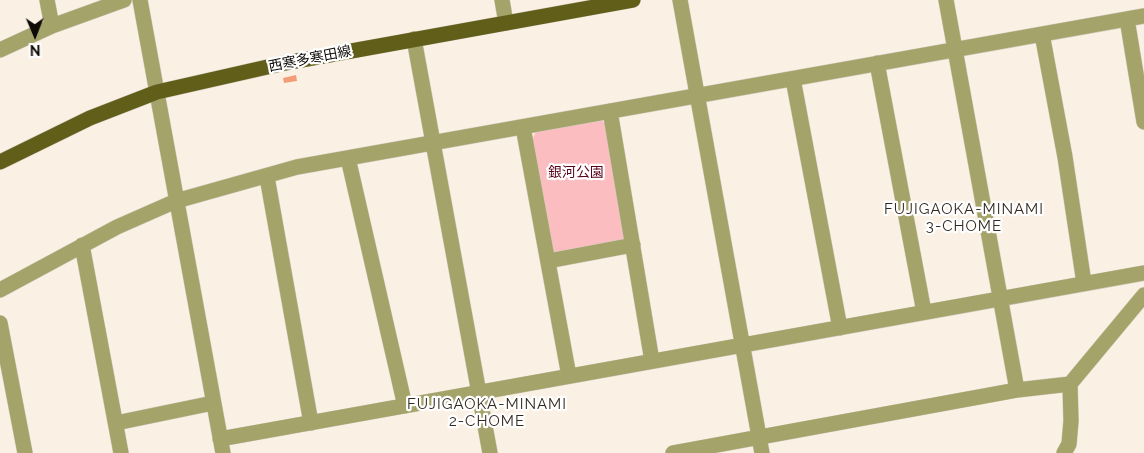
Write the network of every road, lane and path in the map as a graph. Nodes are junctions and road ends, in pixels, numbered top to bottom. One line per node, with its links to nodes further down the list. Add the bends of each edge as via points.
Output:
1 (47, 0): 11 (street)
2 (124, 0): 11 (street)
3 (140, 0): 18 (street)
4 (502, 0): 10 (street)
5 (633, 0): 10 (main road, 西寒多寒田線)
6 (680, 0): 19 (street)
7 (946, 0): 15 (street)
8 (1144, 16): 9 (street)
9 (1127, 19): 12 (street); 21 (street)
10 (506, 23): 13 (main road, 西寒多寒田線)
11 (52, 26): 14 (street)
12 (1042, 34): 15 (street); 32 (street)
13 (414, 40): 18 (main road, 西寒多寒田線, via 285,63); 23 (street)
14 (0, 50)
15 (954, 50): 16 (street); 35 (street)
16 (877, 63): 17 (street); 36 (street)
17 (793, 78): 19 (street); 38 (street)
18 (158, 92): 25 (main road, 西寒多寒田線, via 90,118); 27 (street)
19 (697, 96): 20 (street); 39 (street)
20 (610, 111): 22 (street); 29 (street)
21 (1144, 122)
22 (524, 127): 23 (street); 30 (street)
23 (433, 143): 24 (street); 44 (street)
24 (348, 158): 26 (street); 46 (street)
25 (0, 162)
26 (267, 176): 27 (street); 48 (street)
27 (176, 201): 28 (street); 45 (street)
28 (82, 245): 33 (street); 47 (street)
29 (633, 245): 30 (street); 40 (street)
30 (548, 261): 41 (street)
31 (1144, 273): 32 (street)
32 (1084, 284): 35 (street)
33 (0, 290)
34 (1144, 295): 42 (street)
35 (1000, 298): 36 (street); 43 (street)
36 (924, 312): 38 (street)
37 (0, 323): 51 (street)
38 (840, 328): 39 (street)
39 (743, 345): 40 (street); 49 (street)
40 (652, 361): 41 (street)
41 (569, 376): 44 (street)
42 (1070, 384): 43 (street); 56 (street, via 1071,421 1069,444)
43 (1017, 390): 49 (street)
44 (479, 392): 46 (street); 53 (street)
45 (213, 403): 47 (street); 50 (street)
46 (405, 406): 48 (street)
47 (116, 423): 52 (street)
48 (311, 423): 50 (street)
49 (759, 436): 54 (street); 55 (street)
50 (222, 446)
51 (25, 453)
52 (121, 453)
53 (490, 453)
54 (673, 453)
55 (762, 453)
56 (1064, 453)

